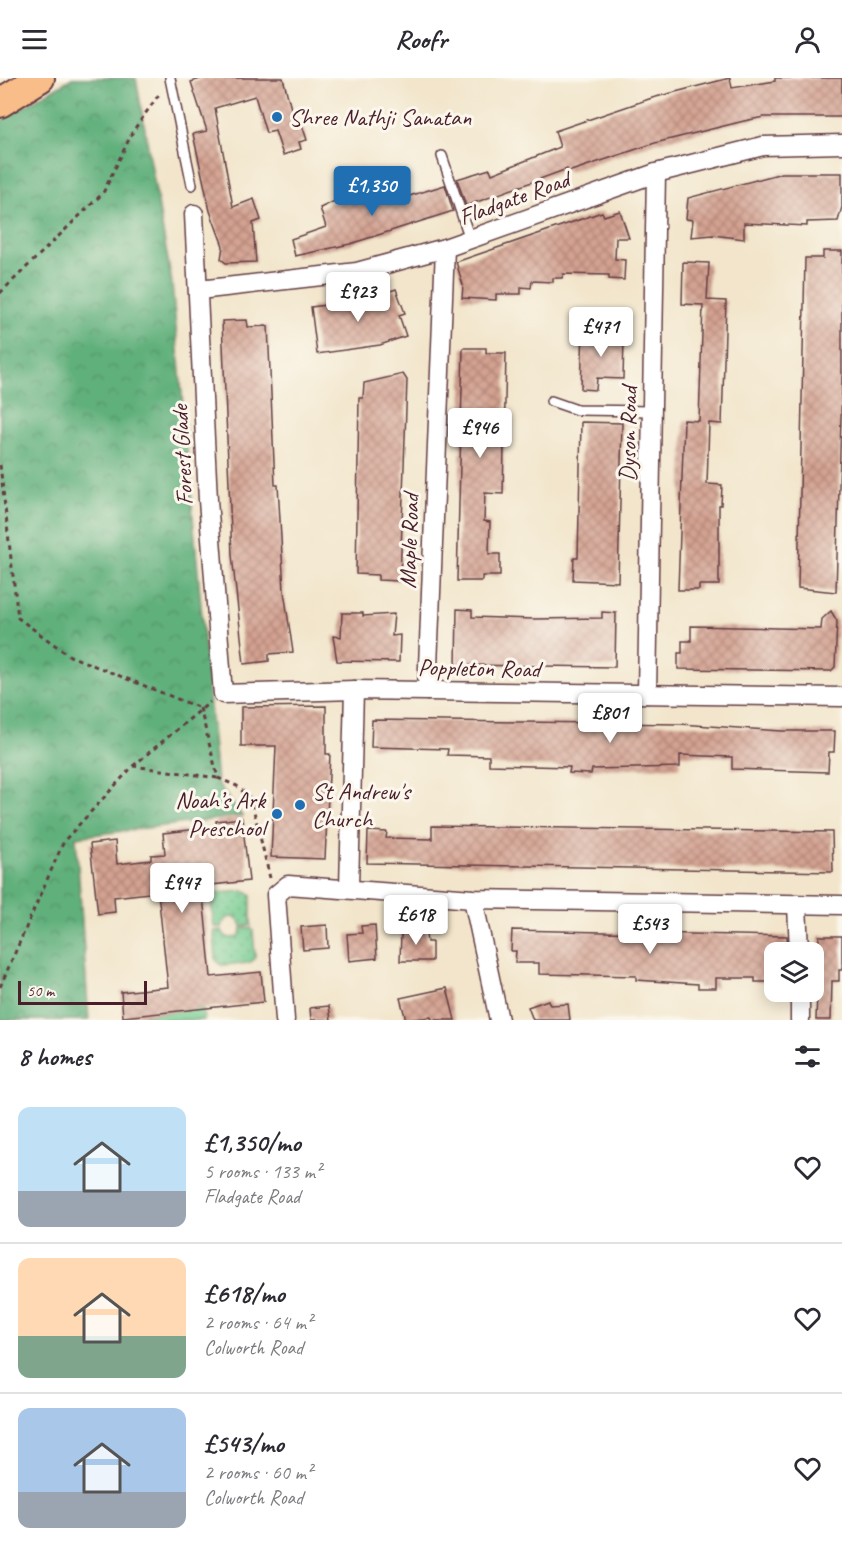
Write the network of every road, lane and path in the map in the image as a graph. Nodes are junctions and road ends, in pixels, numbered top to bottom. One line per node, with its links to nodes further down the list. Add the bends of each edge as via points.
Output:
1 (40, 78): 3 (main road)
2 (170, 78): 7 (lane); 12 (path, via 133,131 103,193)
3 (0, 103)
4 (842, 144): 6 (street, Fladgate Road, via 763,146)
5 (442, 156): 9 (lane)
6 (656, 174): 9 (street, Fladgate Road); 14 (street, Dyson Road)
7 (192, 185)
8 (194, 214): 11 (street, Forest Glade)
9 (470, 239): 10 (street, Fladgate Road)
10 (445, 248): 11 (street, Fladgate Road, via 357,272); 17 (street, Maple Road)
11 (199, 290): 18 (street, Forest Glade, via 208,500)
12 (0, 293)
13 (551, 401): 14 (lane, via 577,410)
14 (652, 411): 19 (street, Dyson Road)
15 (0, 465): 21 (path, via 18,618 70,656)
16 (354, 690): 17 (street, Poppleton Road); 18 (street, Poppleton Road); 24 (street)
17 (427, 692): 19 (street, Poppleton Road)
18 (223, 694)
19 (647, 694): 20 (street, Poppleton Road)
20 (842, 697)
21 (200, 708): 22 (path); 23 (path)
22 (134, 766): 23 (path); 30 (path, via 64,841)
23 (218, 777): 25 (path, via 251,798)
24 (349, 888): 25 (street, via 288,885); 26 (street)
25 (276, 895): 32 (street)
26 (473, 899): 27 (street); 33 (street)
27 (797, 904): 28 (street); 29 (street)
28 (842, 905)
29 (799, 942)
30 (0, 987)
31 (800, 1002): 34 (street)
32 (285, 1020)
33 (499, 1020)
34 (800, 1020)

